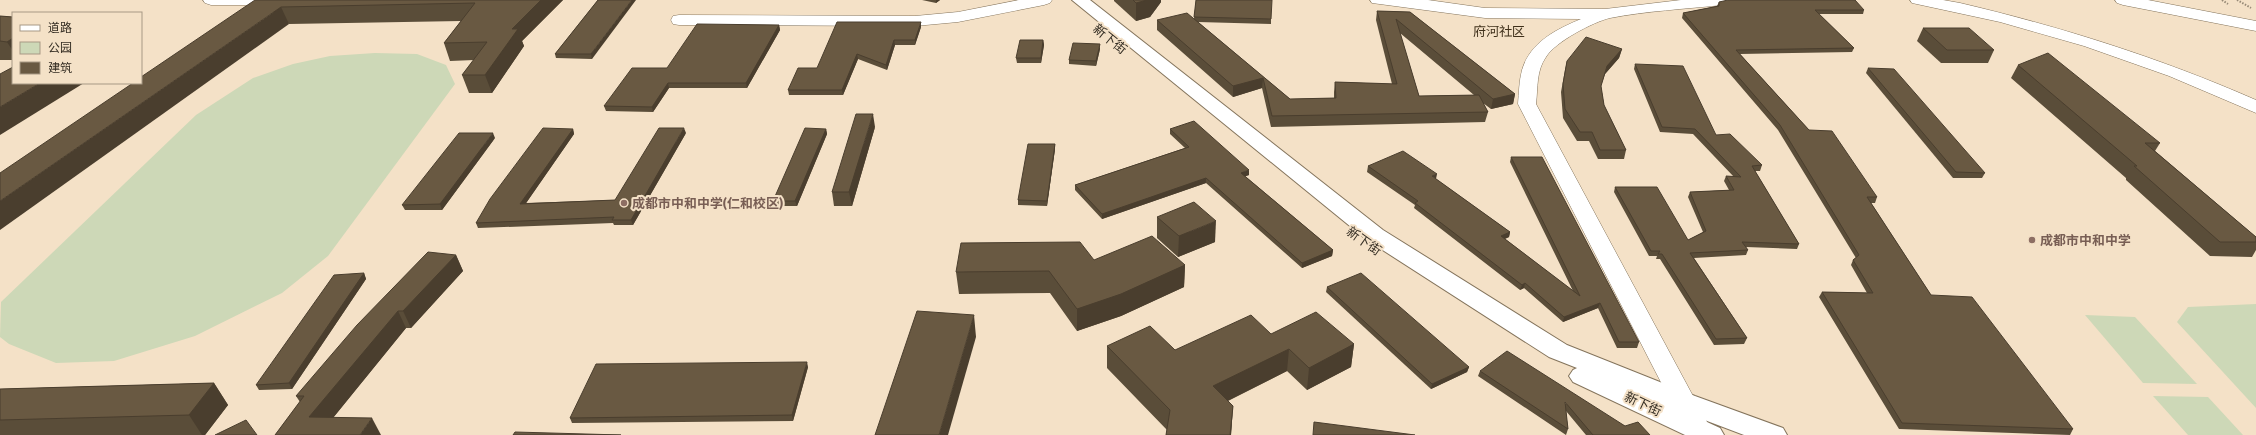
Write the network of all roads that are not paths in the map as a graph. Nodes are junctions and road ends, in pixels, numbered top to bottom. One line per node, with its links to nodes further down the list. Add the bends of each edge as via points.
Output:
1 (211, 0): 2 (street)
2 (275, 0): 3 (street); 14 (street)
3 (298, 0)
4 (1044, 0): 16 (street, via 958,17 915,20)
5 (1062, 0): 22 (main road, 新下街, via 1361,240 1545,359)
6 (1080, 0): 21 (main road, 新下街, via 1375,235 1558,351)
7 (1378, 0): 8 (street)
8 (1394, 0): 12 (street); 15 (street)
9 (1722, 0): 13 (street)
10 (1918, 0): 20 (street, via 2022,24 2112,51 2169,71)
11 (2122, 0): 17 (street)
12 (1483, 6): 13 (street)
13 (1605, 14): 19 (street, via 1554,39 1538,52 1532,68)
14 (249, 18)
15 (1418, 19)
16 (679, 20)
17 (2256, 26)
18 (1509, 90): 19 (street)
19 (1527, 104): 21 (street)
20 (2256, 107)
21 (1686, 403): 22 (street); 23 (main road, 新下街)
22 (1704, 434)
23 (1773, 435)

